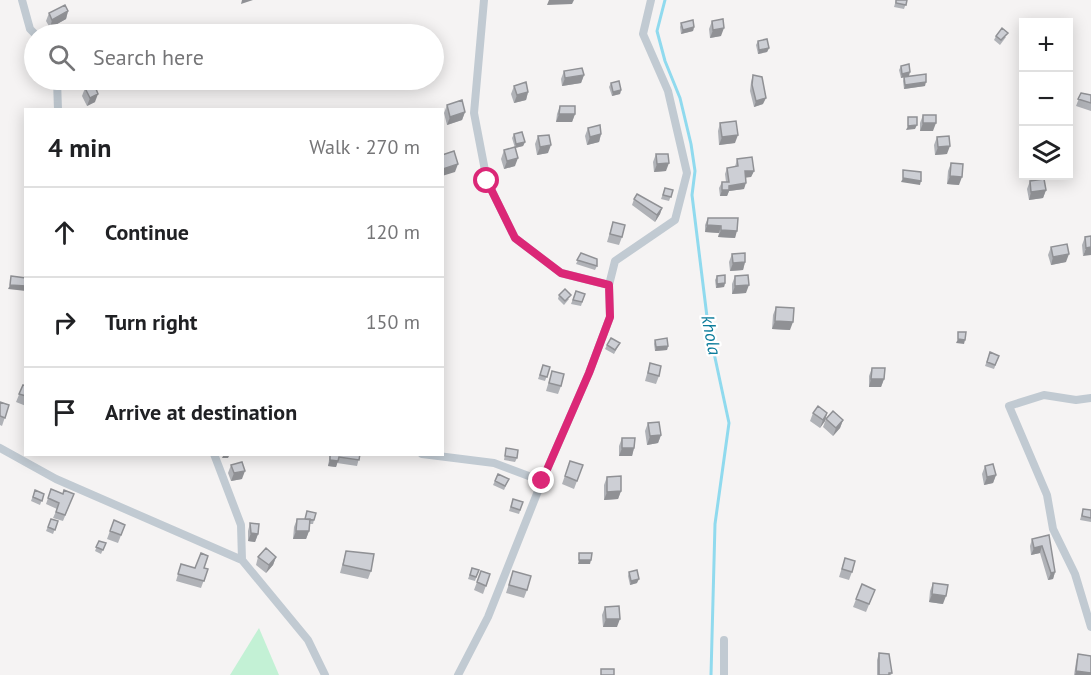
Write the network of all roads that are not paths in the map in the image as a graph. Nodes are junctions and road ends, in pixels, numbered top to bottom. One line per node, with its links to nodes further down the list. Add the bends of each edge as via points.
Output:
1 (22, 0): 4 (street)
2 (484, 0): 7 (street, via 474,113 487,181 515,238 561,273)
3 (651, 0): 7 (street, via 643,34 668,91 687,173 675,220 615,261)
4 (29, 24)
5 (57, 90): 6 (street)
6 (58, 108)
7 (609, 285): 12 (street, via 610,317)
8 (1091, 398): 14 (street, via 1044,395 1009,406 1047,495 1053,529 1075,574)
9 (0, 448): 13 (street, via 56,479)
10 (215, 456): 13 (street, via 241,525)
11 (438, 456): 12 (street, via 494,463)
12 (542, 481): 17 (street, via 488,617)
13 (242, 560): 16 (street, via 308,640)
14 (1091, 627)
15 (724, 640): 18 (street)
16 (325, 675)
17 (458, 675)
18 (724, 675)

